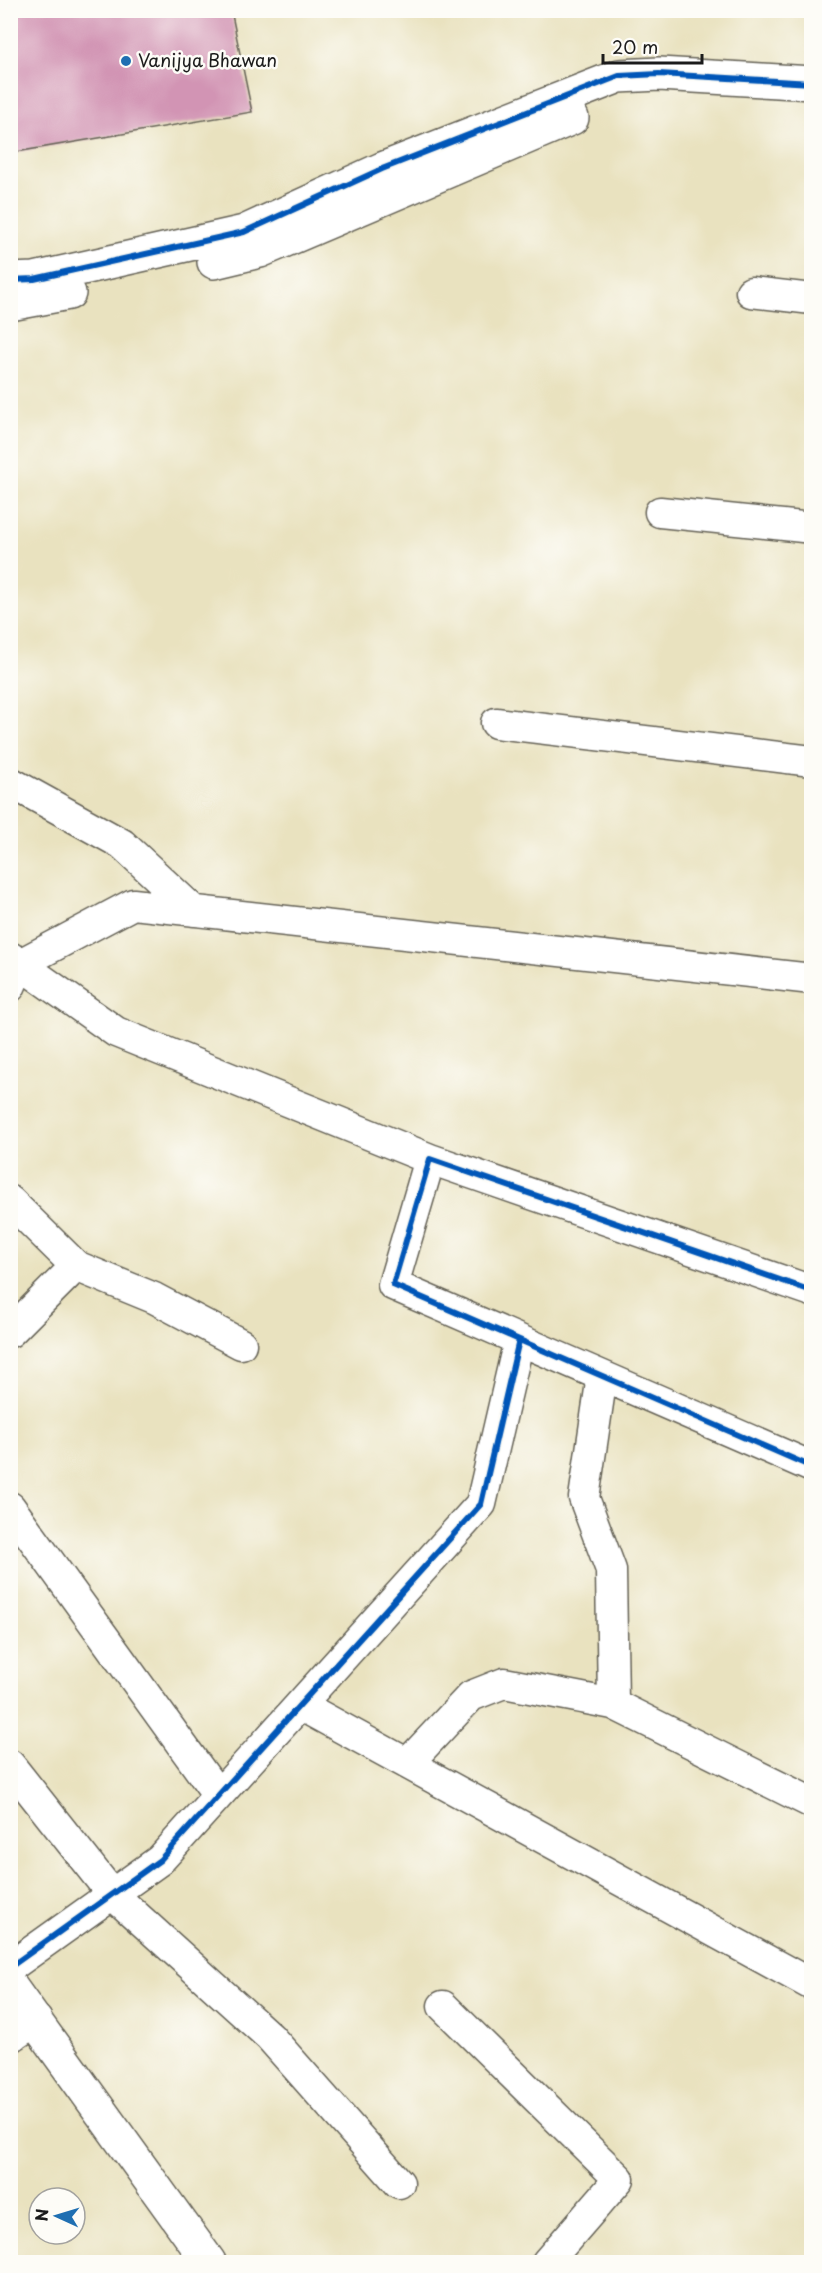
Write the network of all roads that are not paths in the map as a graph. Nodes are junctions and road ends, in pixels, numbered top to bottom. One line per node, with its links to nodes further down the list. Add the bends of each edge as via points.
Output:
1 (658, 74): 2 (street); 3 (street, via 619,76 382,168 244,232 34,279); 6 (street, via 616,99 261,251)
2 (812, 82)
3 (10, 280)
4 (751, 292): 5 (street)
5 (812, 299)
6 (10, 304)
7 (660, 512): 8 (street)
8 (812, 528)
9 (496, 723): 10 (street)
10 (812, 761)
11 (10, 782): 12 (street, via 122,844)
12 (194, 911): 13 (street, via 133,904); 14 (street)
13 (14, 969): 15 (street, via 116,1032)
14 (812, 979)
15 (430, 1159): 18 (street); 20 (street, via 393,1285)
16 (10, 1201): 17 (street)
17 (76, 1266): 19 (street); 21 (street, via 154,1298)
18 (812, 1291)
19 (10, 1332)
20 (519, 1340): 22 (street); 26 (street, via 481,1504)
21 (241, 1344)
22 (602, 1376): 23 (street); 25 (street, via 584,1498 611,1570)
23 (812, 1467)
24 (10, 1508): 29 (street)
25 (613, 1704): 27 (street, via 504,1683 471,1696); 30 (street)
26 (300, 1705): 27 (street); 29 (street)
27 (408, 1763): 33 (street)
28 (10, 1765): 31 (street)
29 (218, 1795): 31 (street, via 160,1860)
30 (812, 1803)
31 (112, 1894): 32 (street); 37 (street, via 270,2037)
32 (10, 1967)
33 (812, 1985)
34 (10, 1986): 36 (street)
35 (443, 2006): 39 (street, via 619,2179)
36 (24, 2029): 38 (street)
37 (399, 2183)
38 (200, 2260)
39 (547, 2262)

